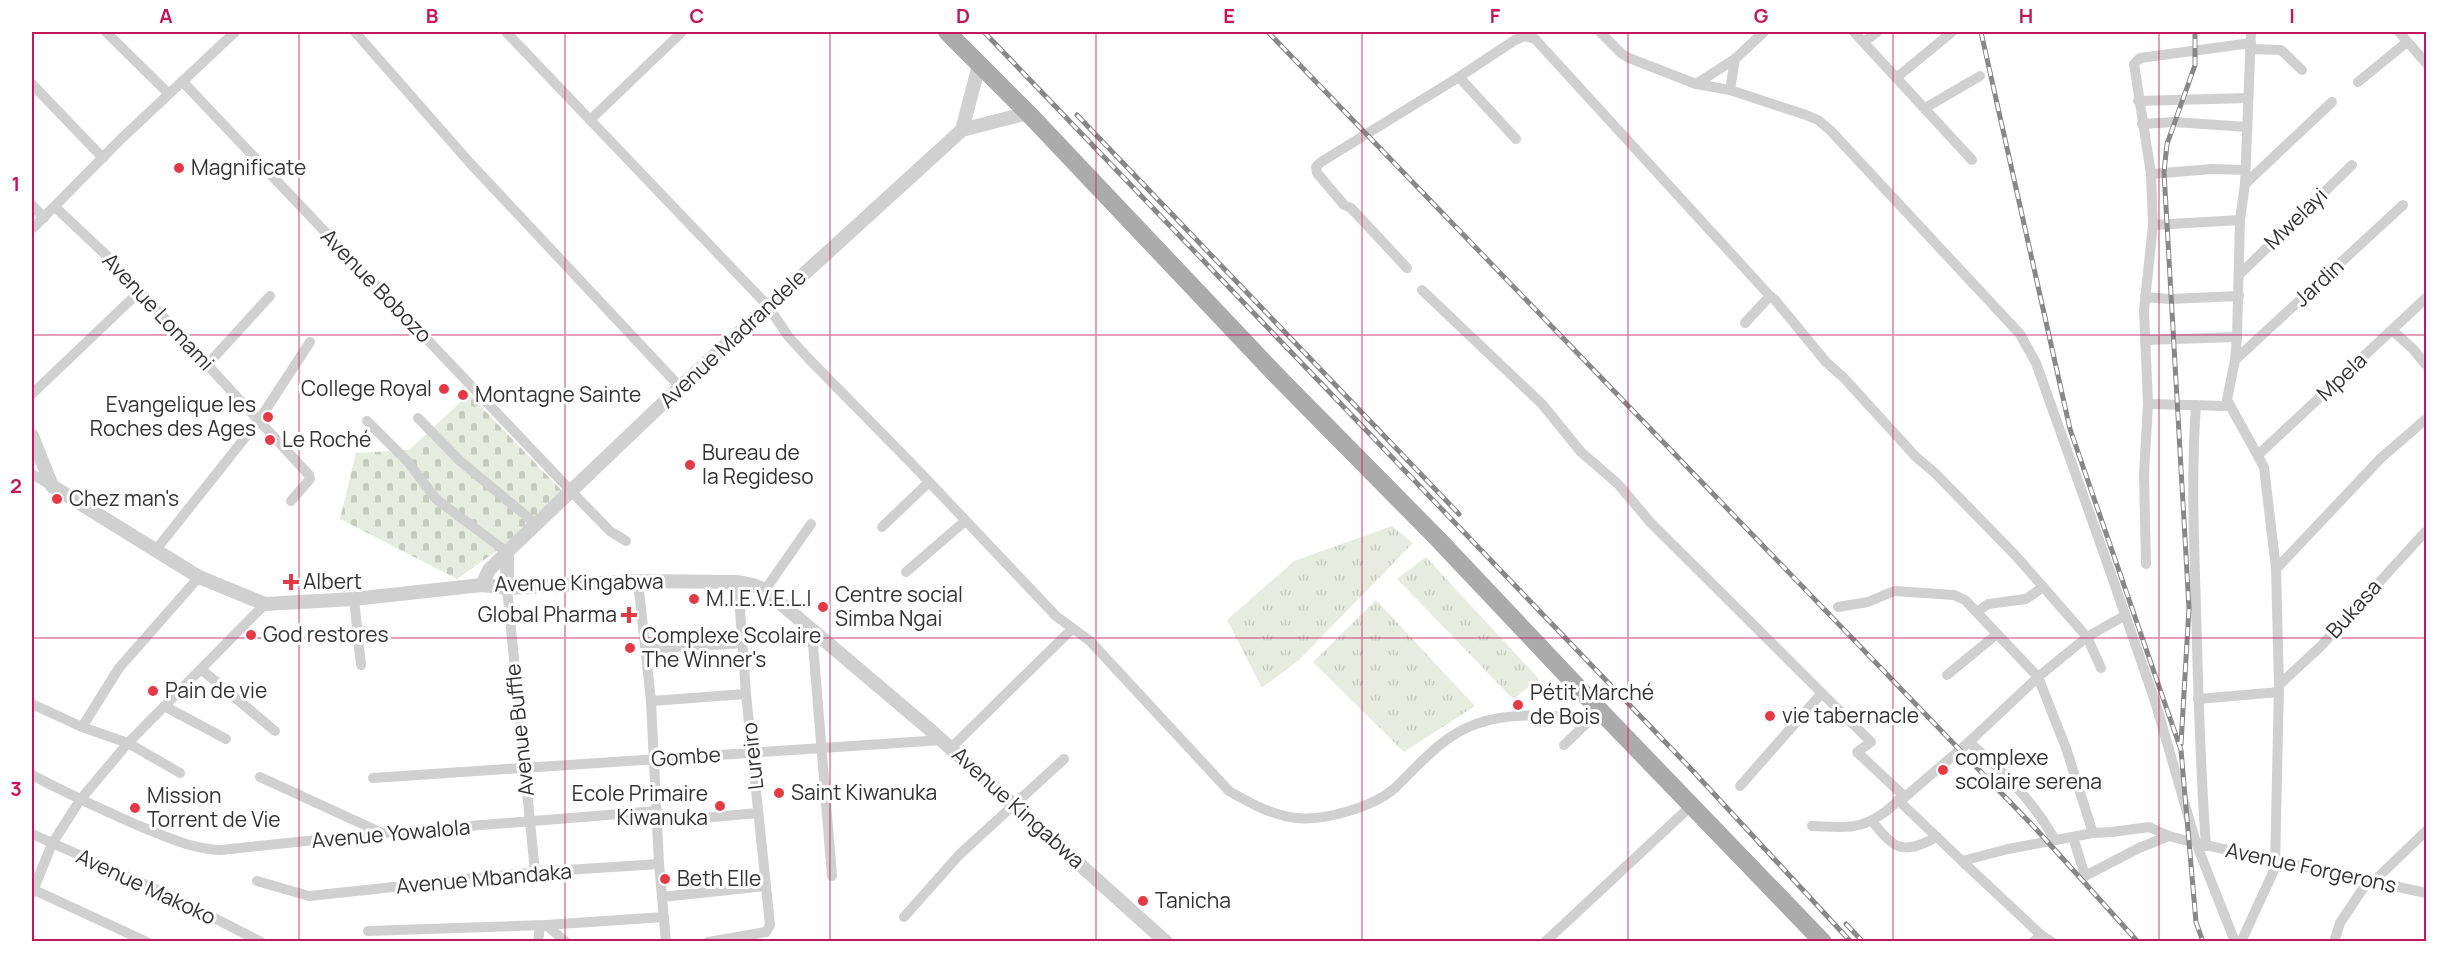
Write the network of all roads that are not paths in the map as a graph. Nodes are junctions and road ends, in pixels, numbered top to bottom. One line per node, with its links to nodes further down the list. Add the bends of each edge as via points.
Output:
1 (106, 32): 29 (street)
2 (235, 32): 24 (street)
3 (355, 32): 71 (street, via 470,163)
4 (506, 32): 35 (street)
5 (682, 32): 35 (street)
6 (947, 32): 19 (main road)
7 (1600, 32): 27 (street, via 1629,58)
8 (1764, 32): 17 (street)
9 (1854, 32): 14 (street)
10 (1877, 32): 14 (street)
11 (1952, 32): 23 (street)
12 (2251, 32): 16 (street)
13 (2399, 32): 15 (street)
14 (1864, 42): 23 (street)
15 (2407, 42): 18 (street); 25 (street)
16 (2251, 46): 20 (street, via 2281,50); 30 (street); 31 (street, via 2140,58 2134,64)
17 (1735, 59): 27 (street); 28 (street)
18 (2427, 63)
19 (979, 65): 34 (main road); 38 (street)
20 (2302, 70)
21 (1980, 76): 33 (street)
22 (1459, 77): 39 (street); 53 (street, via 1316,167 1344,205); 58 (street, via 1515,40 1525,36 1535,39)
23 (1896, 78): 33 (street)
24 (182, 81): 29 (street); 85 (street, Avenue Bobozo)
25 (2358, 82)
26 (32, 84): 40 (street)
27 (1695, 84): 28 (street)
28 (1730, 90): 109 (street, via 1806,115 1830,130 2020,334 2036,363)
29 (170, 94): 40 (street)
30 (2248, 98): 31 (street); 37 (street)
31 (2138, 101): 36 (street)
32 (2332, 102): 45 (street)
33 (1924, 108): 41 (street)
34 (1028, 113): 38 (street); 128 (main road, via 1437,538)
35 (590, 120): 62 (street)
36 (2142, 124): 37 (street); 44 (street)
37 (2247, 127): 43 (street)
38 (962, 130): 62 (street, Avenue Madrandele)
39 (1516, 140)
40 (103, 158): 48 (street)
41 (1972, 160)
42 (2352, 165): 54 (street, Mwelayi)
43 (2245, 170): 44 (street); 45 (street)
44 (2151, 174): 51 (street)
45 (2245, 184): 50 (street)
46 (2403, 205): 68 (street, Jardin)
47 (32, 206): 49 (street)
48 (55, 207): 49 (street); 56 (street, Avenue Lomami)
49 (44, 218): 52 (street)
50 (2240, 220): 51 (street); 54 (street)
51 (2153, 225): 60 (street)
52 (32, 229)
53 (1407, 268)
54 (2241, 273): 59 (street)
55 (1422, 290): 123 (street, via 1542,404 1581,452 1618,484 1651,523)
56 (139, 292): 70 (street, Avenue Lomami); 72 (street)
57 (270, 296): 70 (street)
58 (1770, 296): 63 (street); 102 (street, via 1826,362)
59 (2239, 296): 60 (street); 65 (street)
60 (2145, 297): 66 (street)
61 (2427, 298): 64 (street, Mpela)
62 (768, 306): 71 (street, Avenue Madrandele); 83 (street, via 808,358)
63 (1745, 322)
64 (2392, 330): 69 (street); 81 (street, Mpela)
65 (2237, 337): 66 (street); 68 (street)
66 (2145, 340): 73 (street)
67 (310, 342): 78 (street)
68 (2235, 360): 75 (street)
69 (2427, 364)
70 (206, 366): 78 (street, Avenue Lomami)
71 (680, 387): 85 (street, Avenue Madrandele)
72 (32, 394)
73 (2148, 404): 74 (street); 95 (street, via 2144,474)
74 (2196, 405): 75 (street); 124 (street, via 2193,447)
75 (2228, 406): 81 (street)
76 (418, 417): 88 (street, via 460,461)
77 (2427, 419): 96 (street, via 2381,458)
78 (259, 420): 86 (street, Avenue Lomami, via 309,475 307,485); 93 (street)
79 (367, 421): 94 (street, via 408,462 436,499)
80 (32, 436): 84 (street)
81 (2258, 455): 96 (street, via 2266,476)
82 (32, 474): 84 (street)
83 (929, 482): 87 (street); 90 (street)
84 (52, 486): 93 (street, Avenue Kingabwa)
85 (571, 491): 88 (street, Avenue Madrandele); 92 (street, Avenue Bobozo, via 610,531)
86 (291, 501)
87 (965, 520): 97 (street); 110 (street)
88 (536, 524): 94 (street, Avenue Madrandele)
89 (811, 524): 104 (street)
90 (882, 527)
91 (2427, 531): 121 (street, Bukasa)
92 (627, 541)
93 (155, 551): 98 (street, Avenue Kingabwa)
94 (507, 552): 101 (street, Avenue Madrandele, via 489,570); 103 (street)
95 (2146, 564)
96 (2276, 569): 121 (street)
97 (906, 572)
98 (199, 577): 106 (street, Avenue Kingabwa); 129 (street, via 118,668)
99 (638, 581): 100 (street, Avenue Kingabwa); 103 (street, Avenue Kingabwa); 115 (street)
100 (738, 582): 104 (street, Avenue Kingabwa); 114 (street, Lureiro)
101 (482, 585): 103 (street, Avenue Kingabwa); 105 (street, Avenue Kingabwa)
102 (2043, 587): 108 (street, via 2026,599 1988,604); 113 (street)
103 (507, 588): 140 (street, Avenue Buffle)
104 (765, 590): 111 (street, Avenue Kingabwa)
105 (354, 599): 106 (street, Avenue Kingabwa); 116 (street)
106 (265, 604): 118 (street)
107 (1838, 607): 108 (street, via 1868,602 1894,591 1954,595)
108 (1977, 612): 112 (street)
109 (2124, 616): 113 (street); 164 (street)
110 (1072, 629): 128 (street, via 1090,641 1229,791 1254,806 1298,818 1356,810 1377,801 1442,741 1476,724 1507,716); 134 (street)
111 (812, 632): 134 (street, Avenue Kingabwa); 136 (street)
112 (1997, 634): 119 (street); 120 (street)
113 (2087, 637): 117 (street); 120 (street)
114 (743, 643): 115 (street); 122 (street, Lureiro)
115 (645, 649): 125 (street)
116 (361, 665)
117 (2101, 668)
118 (202, 670): 127 (street); 130 (street)
119 (1947, 675)
120 (2038, 677): 132 (street); 157 (street, via 2066,748)
121 (2279, 688): 124 (street); 165 (street)
122 (746, 694): 125 (street); 137 (street, Lureiro)
123 (1821, 694): 145 (street); 146 (street, via 1871,742 1857,752)
124 (2198, 699): 164 (street)
125 (651, 701): 138 (street)
126 (32, 704): 129 (street)
127 (166, 707): 131 (street); 133 (street)
128 (1600, 719): 135 (street); 149 (main road)
129 (82, 727): 133 (street)
130 (275, 731)
131 (226, 739)
132 (1969, 742): 146 (street); 162 (street, via 2019,788)
133 (128, 743): 141 (street); 147 (street)
134 (946, 744): 136 (street, Gombe); 148 (street, Avenue Kingabwa)
135 (1564, 745)
136 (820, 748): 137 (street, Gombe); 169 (street)
137 (753, 753): 138 (street, Gombe); 150 (street, Lureiro)
138 (654, 759): 140 (street, Gombe); 151 (street)
139 (1064, 759): 148 (street)
140 (524, 767): 144 (street, Gombe); 153 (street, Avenue Buffle)
141 (180, 773)
142 (32, 775): 147 (street, Avenue Yowalola)
143 (260, 777): 156 (street)
144 (373, 778)
145 (1740, 786)
146 (1902, 798): 152 (street); 160 (street)
147 (80, 800): 156 (street, Avenue Yowalola, via 203,850); 163 (street)
148 (1014, 804): 177 (street, via 959,855); 187 (street, Avenue Kingabwa)
149 (1693, 804): 188 (street); 189 (main road)
150 (758, 813): 151 (street, Avenue Yowalola); 172 (street, Lureiro)
151 (657, 816): 153 (street, Avenue Yowalola); 167 (street)
152 (1872, 821): 154 (street, via 1855,828); 160 (street, via 1888,842 1897,847 1921,845)
153 (530, 822): 156 (street, Avenue Yowalola); 168 (street, Avenue Buffle)
154 (1812, 826)
155 (2427, 831): 171 (street)
156 (382, 833)
157 (2092, 833): 159 (street, Avenue Forgerons, via 2149,826); 161 (street, Avenue Forgerons)
158 (32, 834): 163 (street, Avenue Makoko)
159 (2169, 836): 161 (street, via 2085,876); 164 (street, Avenue Forgerons)
160 (1937, 837): 166 (street)
161 (2073, 837): 162 (street, Avenue Forgerons)
162 (2055, 840): 166 (street, Avenue Forgerons)
163 (52, 844): 173 (street); 182 (street, Avenue Makoko, via 169,895)
164 (2201, 844): 165 (street, Avenue Forgerons); 191 (street)
165 (2276, 860): 171 (street, Avenue Forgerons); 192 (street, via 2272,879)
166 (1962, 861): 180 (street)
167 (659, 864): 168 (street, Avenue Mbandaka); 175 (street)
168 (535, 872): 170 (street, Avenue Mbandaka, via 309,896)
169 (832, 876)
170 (257, 880)
171 (2371, 881): 174 (street, Avenue Forgerons); 193 (street, via 2340,923)
172 (765, 886): 175 (street); 186 (street, Lureiro, via 769,929 766,932)
173 (32, 891): 181 (street)
174 (2427, 893)
175 (662, 897): 176 (street)
176 (664, 917): 178 (street); 185 (street)
177 (904, 917)
178 (543, 926): 179 (street); 183 (street); 184 (street)
179 (368, 931)
180 (2037, 938): 190 (street)
181 (147, 942)
182 (261, 942)
183 (538, 942)
184 (566, 942)
185 (666, 942)
186 (708, 942)
187 (1167, 942)
188 (1545, 942)
189 (1824, 942)
190 (2052, 942)
191 (2235, 942)
192 (2241, 942)
193 (2334, 942)

